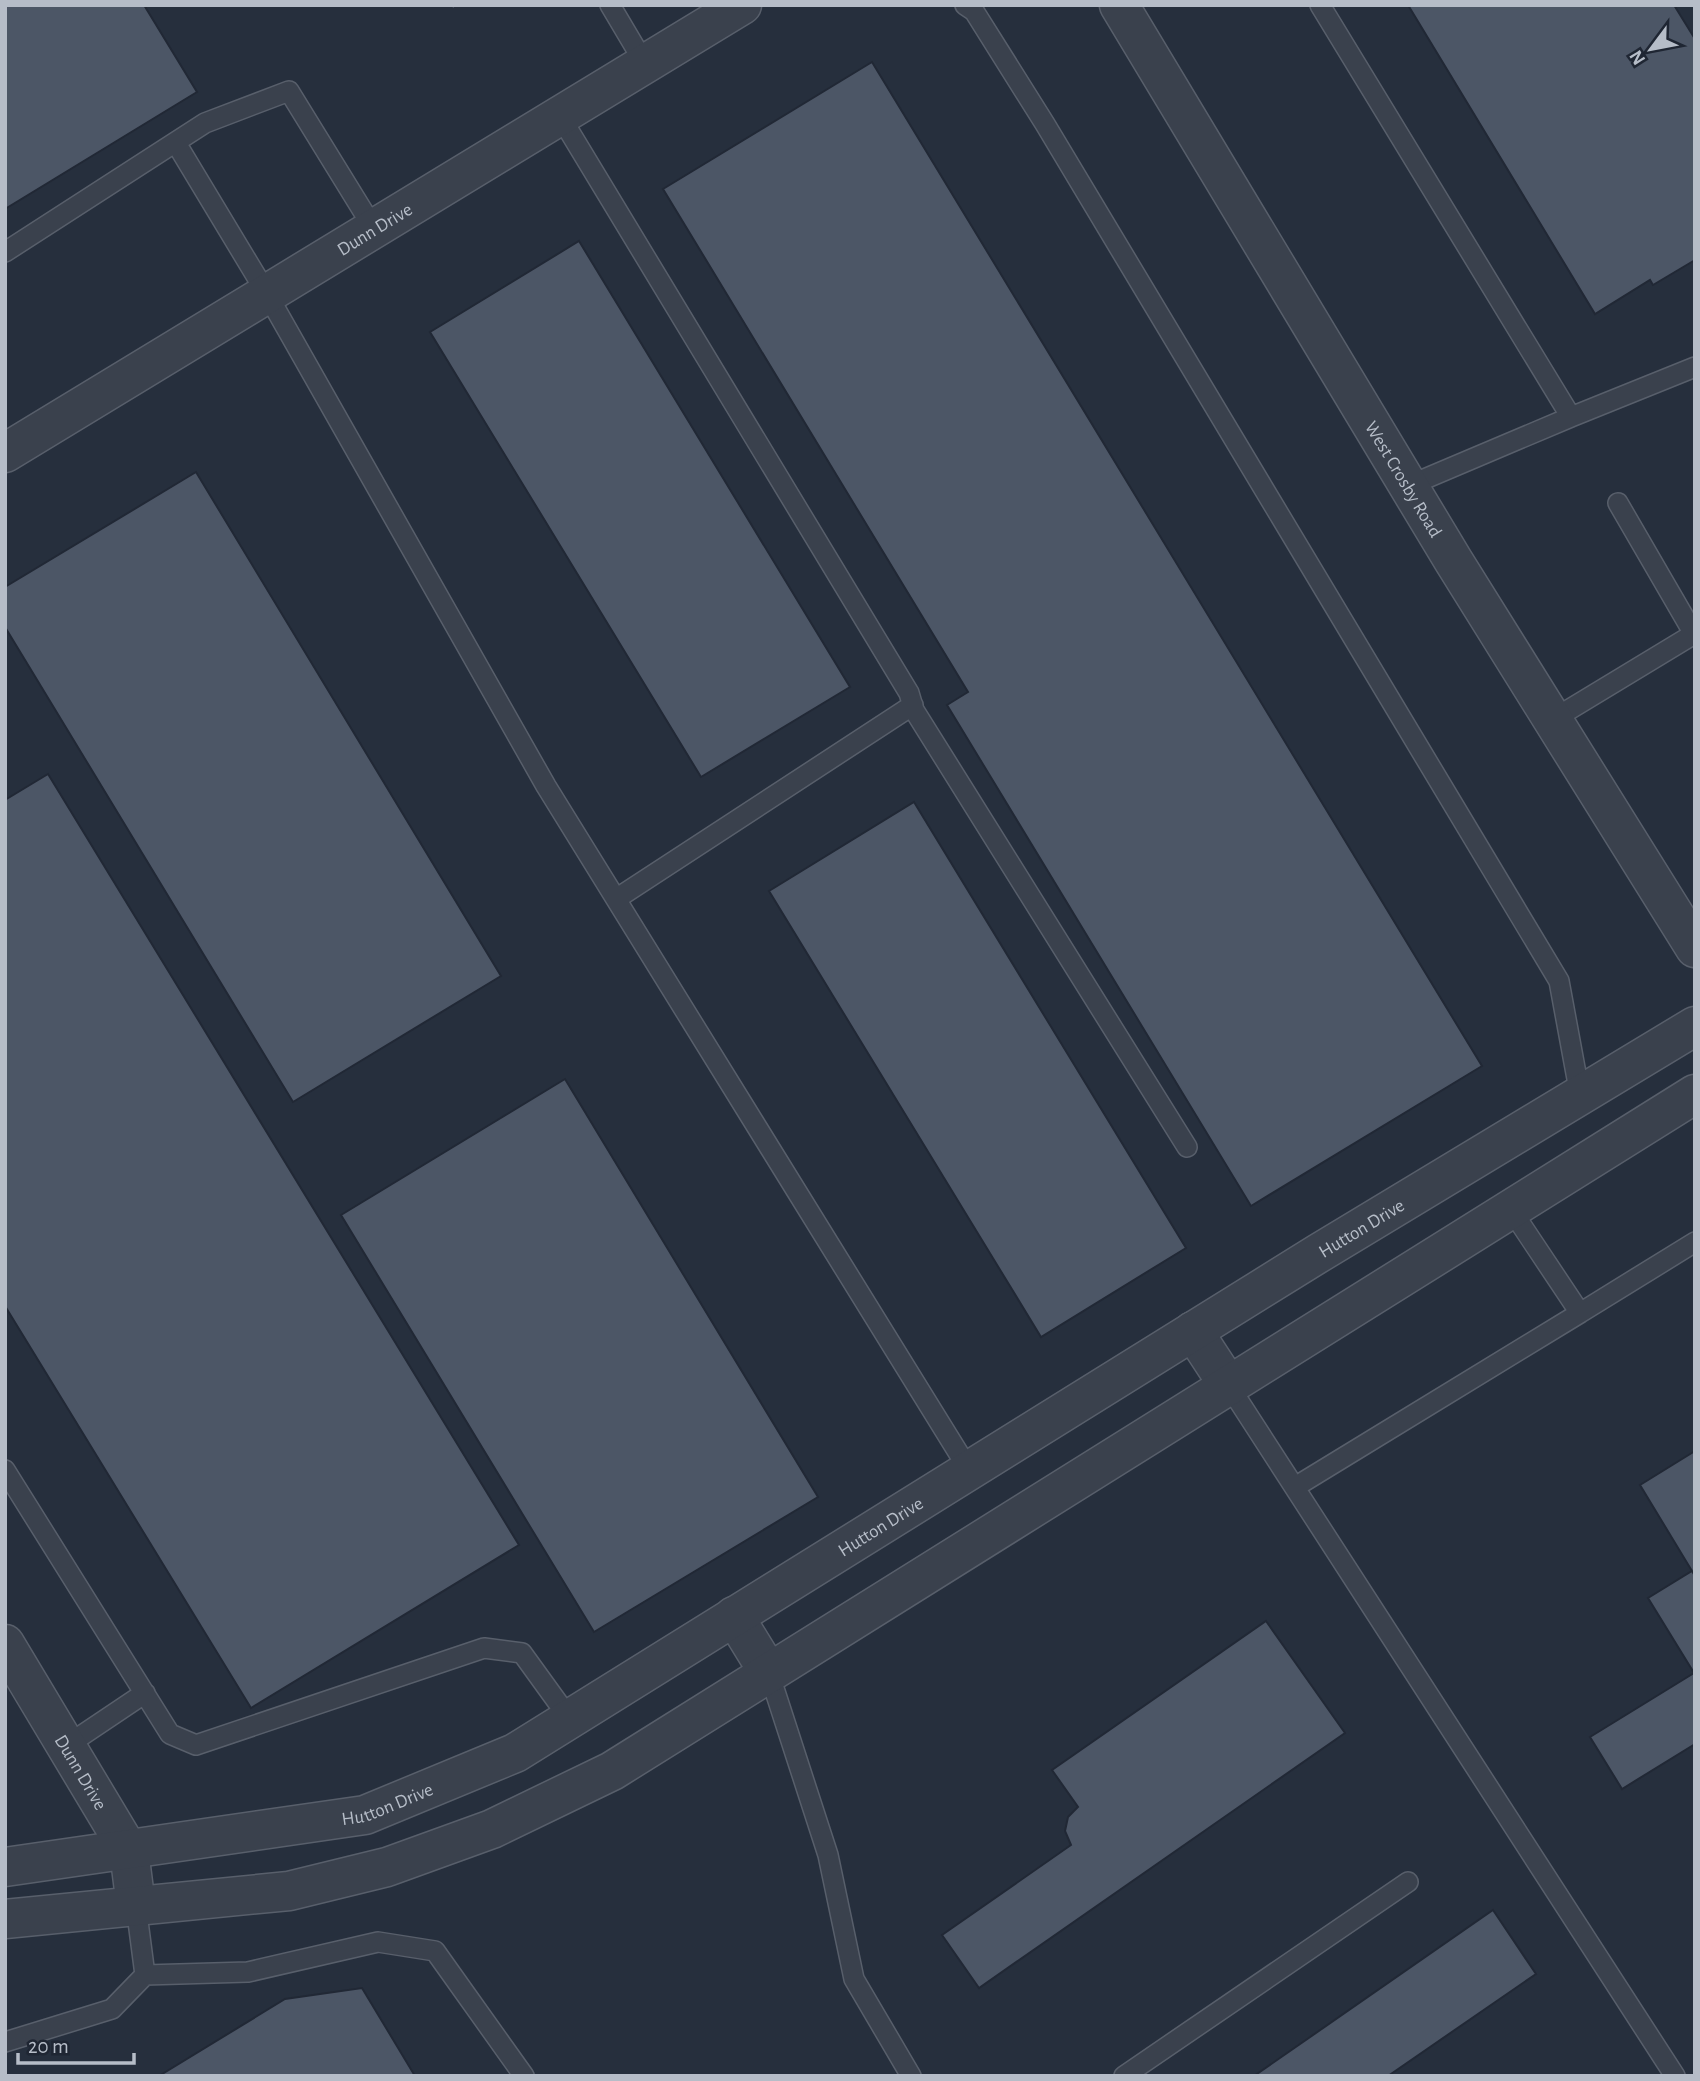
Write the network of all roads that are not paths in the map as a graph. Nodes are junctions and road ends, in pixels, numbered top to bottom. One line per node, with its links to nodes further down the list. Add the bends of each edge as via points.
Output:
1 (610, 5): 6 (lane)
2 (742, 5): 6 (street, Dunn Drive)
3 (965, 5): 24 (lane, via 974,11 1045,124 1559,981)
4 (1119, 5): 15 (street, West Crosby Road)
5 (1320, 5): 13 (lane)
6 (645, 64): 7 (street, Dunn Drive)
7 (560, 116): 9 (street, Dunn Drive); 18 (lane)
8 (176, 143): 9 (lane, via 205,123 289,91); 10 (lane); 11 (lane)
9 (374, 229): 11 (street, Dunn Drive)
10 (5, 252)
11 (267, 294): 14 (street, Dunn Drive); 20 (lane, via 546,786)
12 (1695, 367): 13 (lane)
13 (1571, 417): 15 (lane)
14 (5, 453)
15 (1408, 486): 19 (street, West Crosby Road)
16 (1618, 503): 17 (lane)
17 (1694, 635): 19 (lane)
18 (913, 705): 20 (lane); 25 (lane)
19 (1552, 720): 21 (street, West Crosby Road)
20 (616, 900): 32 (lane)
21 (1695, 948)
22 (1695, 1026): 24 (street, Hutton Drive)
23 (1695, 1094): 26 (street)
24 (1580, 1095): 29 (street, Hutton Drive)
25 (1187, 1147)
26 (1510, 1208): 28 (lane); 30 (street)
27 (1695, 1242): 28 (lane)
28 (1580, 1314): 33 (lane)
29 (1193, 1331): 30 (street); 32 (street, Hutton Drive)
30 (1229, 1385): 33 (lane); 36 (street)
31 (5, 1469): 37 (lane)
32 (969, 1470): 34 (street, Hutton Drive)
33 (1295, 1487): 50 (lane)
34 (734, 1616): 36 (street); 38 (street, Hutton Drive)
35 (5, 1644): 39 (street, Dunn Drive)
36 (769, 1672): 43 (street, via 612,1771 492,1829 387,1867 289,1891); 48 (lane, via 828,1855 854,1979)
37 (145, 1693): 38 (lane, via 170,1734 196,1745 484,1648 522,1653); 39 (lane)
38 (569, 1718): 40 (street, Hutton Drive, via 515,1753 365,1815)
39 (66, 1746): 40 (street, Dunn Drive)
40 (129, 1851): 41 (street, Hutton Drive); 43 (street, Dunn Drive)
41 (5, 1867)
42 (1408, 1882): 49 (lane)
43 (136, 1906): 44 (street); 45 (lane)
44 (5, 1919)
45 (145, 1975): 46 (lane, via 112,2009); 47 (lane, via 248,1972 378,1942 435,1951)
46 (5, 2042)
47 (524, 2076)
48 (911, 2076)
49 (1124, 2076)
50 (1675, 2076)

